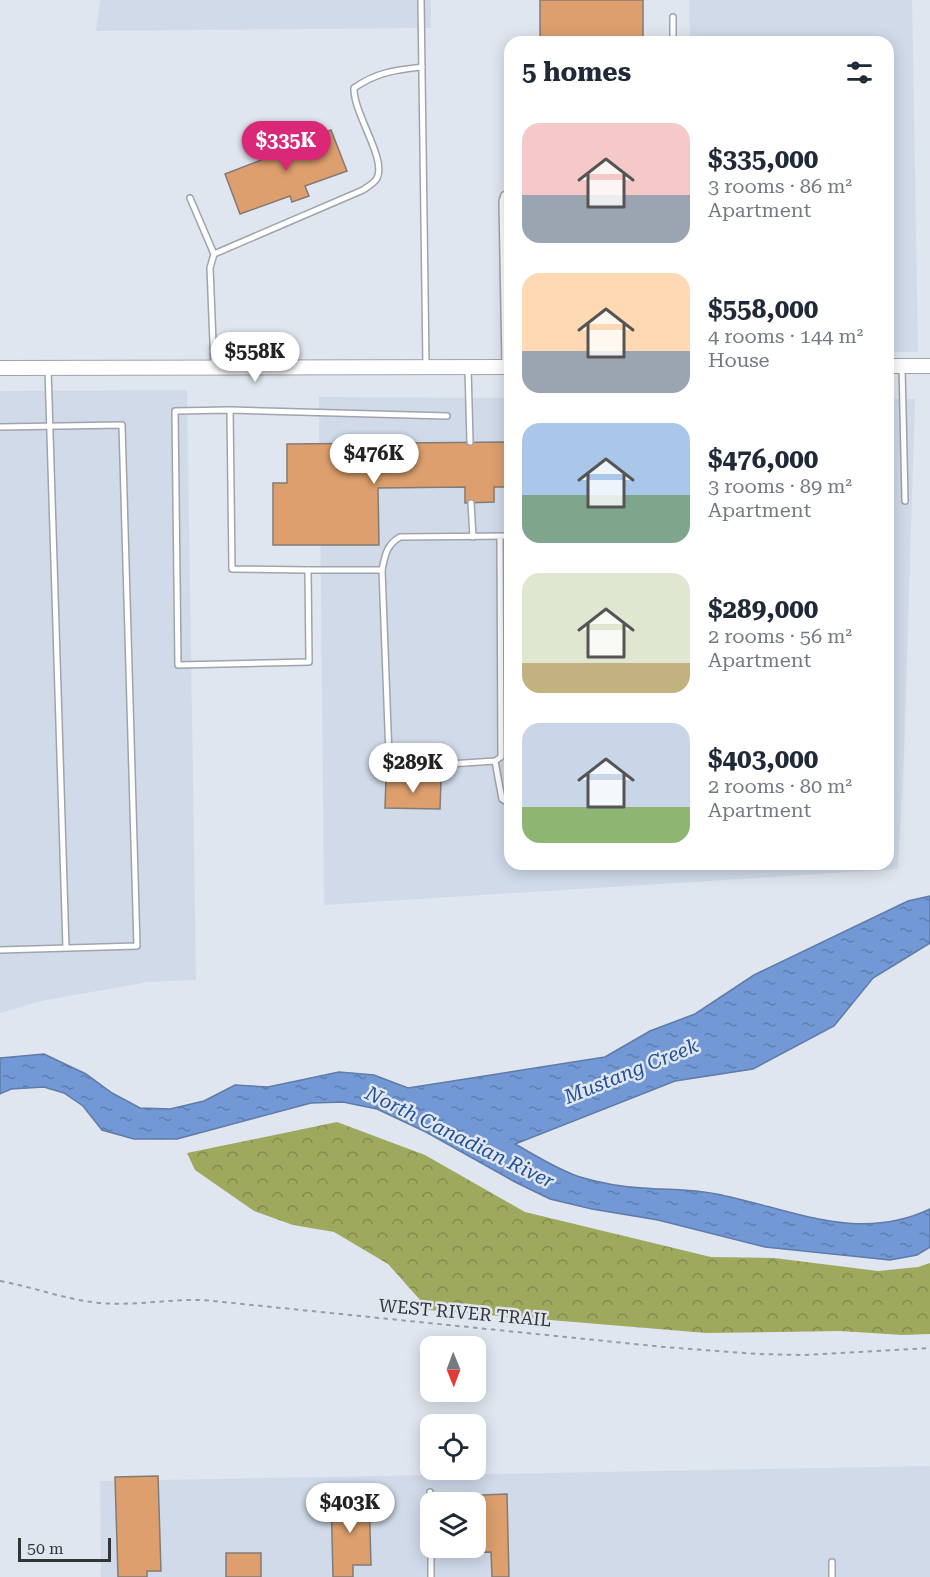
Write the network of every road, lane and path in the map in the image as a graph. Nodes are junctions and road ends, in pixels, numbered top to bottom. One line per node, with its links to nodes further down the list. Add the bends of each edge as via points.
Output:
1 (421, 0): 4 (lane)
2 (673, 17): 3 (lane)
3 (674, 36)
4 (422, 67): 7 (lane, via 370,77 354,88 377,157 377,179 363,190); 13 (lane)
5 (504, 195): 8 (lane)
6 (190, 198): 7 (lane)
7 (213, 254): 12 (lane, via 210,268)
8 (504, 267)
9 (894, 366): 10 (main road)
10 (902, 366): 11 (main road); 23 (lane)
11 (930, 366)
12 (214, 367): 13 (main road); 17 (main road)
13 (426, 367): 14 (main road)
14 (468, 367): 15 (main road); 22 (lane)
15 (504, 367)
16 (0, 368): 17 (main road)
17 (48, 368): 20 (lane)
18 (230, 410): 19 (lane); 28 (lane, via 232,569); 28 (lane, via 175,411 178,665 309,662)
19 (447, 416)
20 (51, 426): 21 (lane); 32 (lane); 32 (lane, via 122,425 137,946)
21 (0, 427)
22 (470, 442)
23 (905, 501)
24 (471, 503): 25 (lane)
25 (472, 537): 26 (lane); 29 (lane, via 400,537 386,552)
26 (500, 537): 27 (lane); 30 (lane, via 502,746 501,757)
27 (504, 537)
28 (308, 570): 29 (lane)
29 (382, 570): 30 (lane, via 388,756 403,767)
30 (495, 761): 31 (lane)
31 (504, 800)
32 (66, 948): 33 (lane)
33 (0, 950)
34 (0, 1281): 35 (path, WEST RIVER TRAIL, via 102,1303 203,1300 747,1354)
35 (930, 1348)
36 (431, 1558): 38 (lane)
37 (832, 1562): 39 (lane)
38 (431, 1577)
39 (832, 1577)

